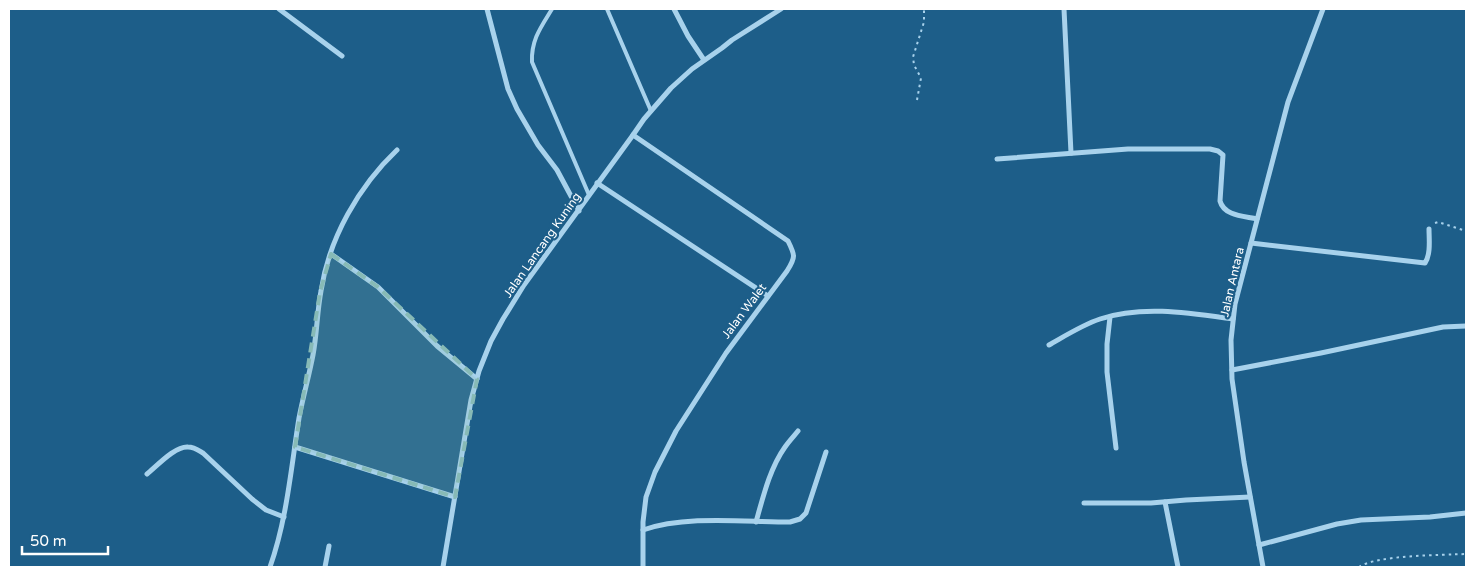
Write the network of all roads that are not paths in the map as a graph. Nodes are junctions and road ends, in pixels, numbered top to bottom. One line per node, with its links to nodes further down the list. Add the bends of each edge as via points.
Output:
1 (278, 9): 9 (street)
2 (487, 9): 18 (street, via 517,110 557,170)
3 (552, 9): 17 (lane, via 535,37 532,62)
4 (607, 9): 11 (lane)
5 (674, 9): 10 (street)
6 (781, 9): 10 (street, Jalan Lancang Kuning)
7 (1064, 9): 14 (street)
8 (1323, 9): 19 (street, Jalan Antara, via 1288,102)
9 (342, 56)
10 (704, 60): 11 (street, Jalan Lancang Kuning, via 671,88)
11 (651, 111): 12 (street, Jalan Lancang Kuning)
12 (633, 134): 16 (street, Jalan Lancang Kuning); 23 (street, Jalan Walet, via 788,241 794,260)
13 (398, 150): 22 (street, via 356,201 336,236)
14 (1071, 153): 15 (street); 19 (street, via 1128,149 1218,151 1223,155 1221,206 1228,213)
15 (997, 159)
16 (597, 183): 17 (street, Jalan Lancang Kuning); 23 (street)
17 (589, 195): 18 (street, Jalan Lancang Kuning)
18 (579, 211): 29 (street, Jalan Lancang Kuning, via 502,319)
19 (1257, 219): 21 (street, Jalan Antara)
20 (1429, 228): 21 (street, via 1425,262)
21 (1251, 243): 25 (street, Jalan Antara)
22 (331, 254): 29 (street, via 378,287 437,346); 31 (street, via 320,292 313,355)
23 (768, 296): 42 (street, Jalan Walet, via 726,353 676,431 646,497)
24 (1110, 316): 25 (street, via 1168,312); 27 (street); 32 (street, via 1107,372)
25 (1233, 319): 28 (street, Jalan Antara)
26 (1466, 326): 28 (street, via 1443,327)
27 (1049, 345)
28 (1232, 370): 36 (street, Jalan Antara)
29 (477, 379): 35 (street, Jalan Lancang Kuning)
30 (798, 431): 41 (street, via 776,464)
31 (295, 448): 35 (street); 40 (street)
32 (1116, 448)
33 (826, 452): 41 (street, via 806,513 790,522)
34 (147, 474): 40 (street, via 179,449 186,446 196,448 266,510)
35 (455, 497): 47 (street, Jalan Lancang Kuning)
36 (1250, 497): 37 (street); 43 (street, Jalan Antara)
37 (1165, 502): 38 (street); 49 (street)
38 (1084, 503)
39 (1466, 513): 43 (street, via 1361,520)
40 (284, 517): 45 (street)
41 (756, 522): 42 (street, via 678,522)
42 (643, 530): 48 (street, Jalan Walet)
43 (1260, 545): 50 (street, Jalan Antara)
44 (329, 546): 46 (street)
45 (270, 567)
46 (325, 567)
47 (443, 567)
48 (643, 567)
49 (1178, 567)
50 (1263, 567)

